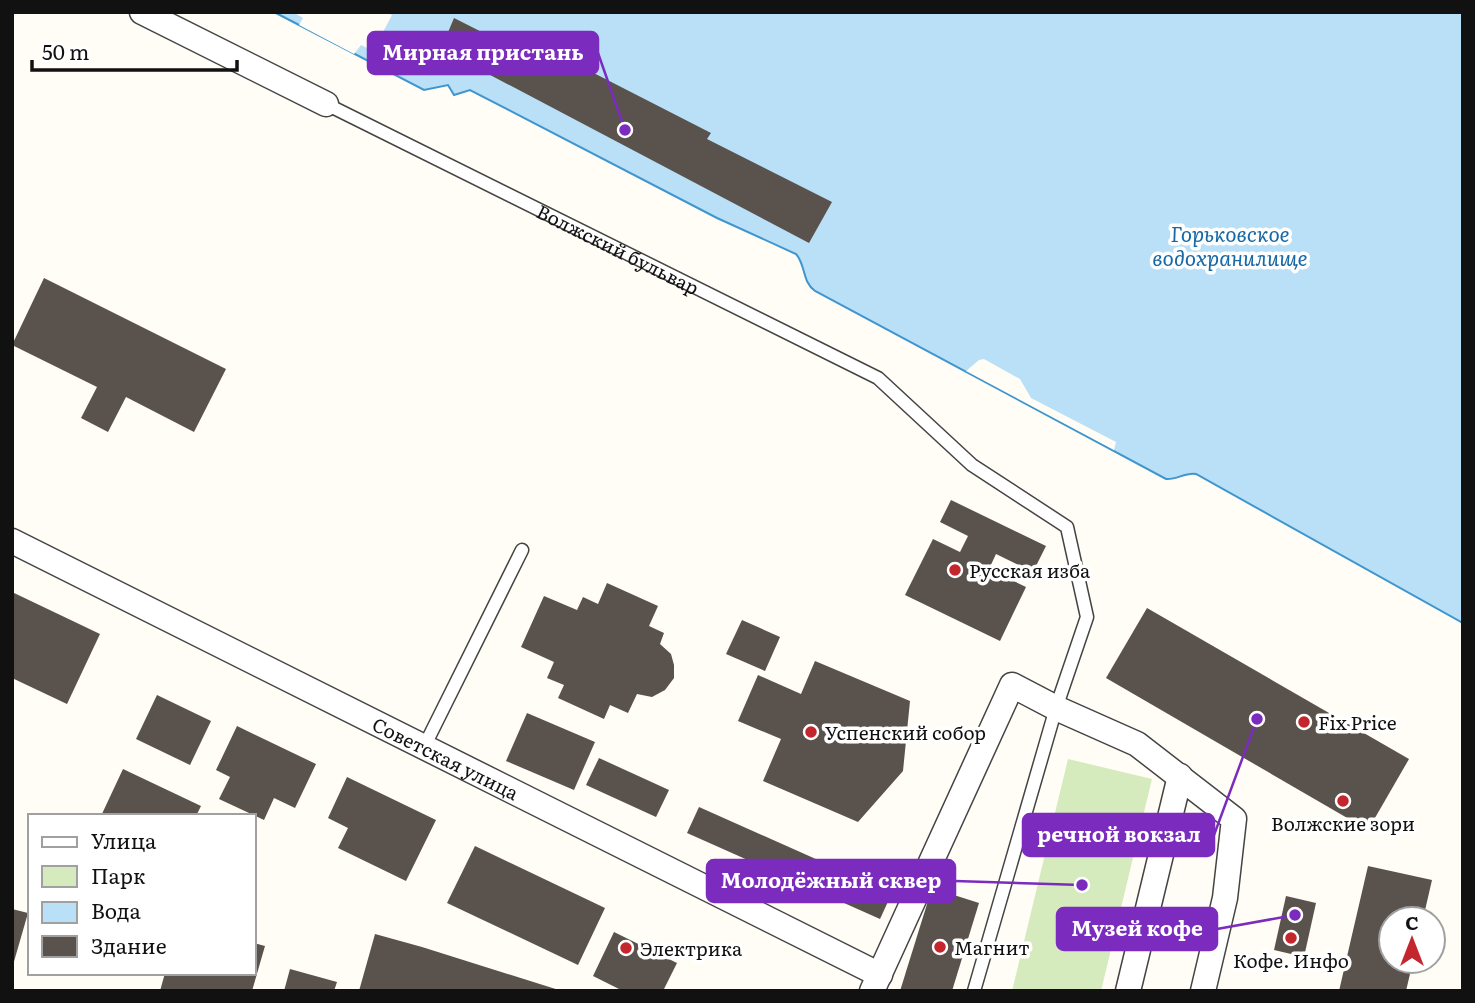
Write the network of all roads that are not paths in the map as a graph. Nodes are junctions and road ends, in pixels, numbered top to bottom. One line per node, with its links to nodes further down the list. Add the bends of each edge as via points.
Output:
1 (142, 12): 2 (street, Волжский бульвар)
2 (326, 104): 5 (lane, Волжский бульвар, via 877,378 972,465 1066,527 1087,617)
3 (12, 541): 6 (street, Советская улица)
4 (522, 550): 6 (lane)
5 (1056, 708): 7 (street, via 1137,744); 8 (street, via 1013,685); 9 (lane)
6 (424, 747): 8 (street, Советская улица)
7 (1180, 776): 10 (street); 11 (street, via 1234,819 1225,898)
8 (876, 983)
9 (974, 991)
10 (1128, 991)
11 (1203, 991)

